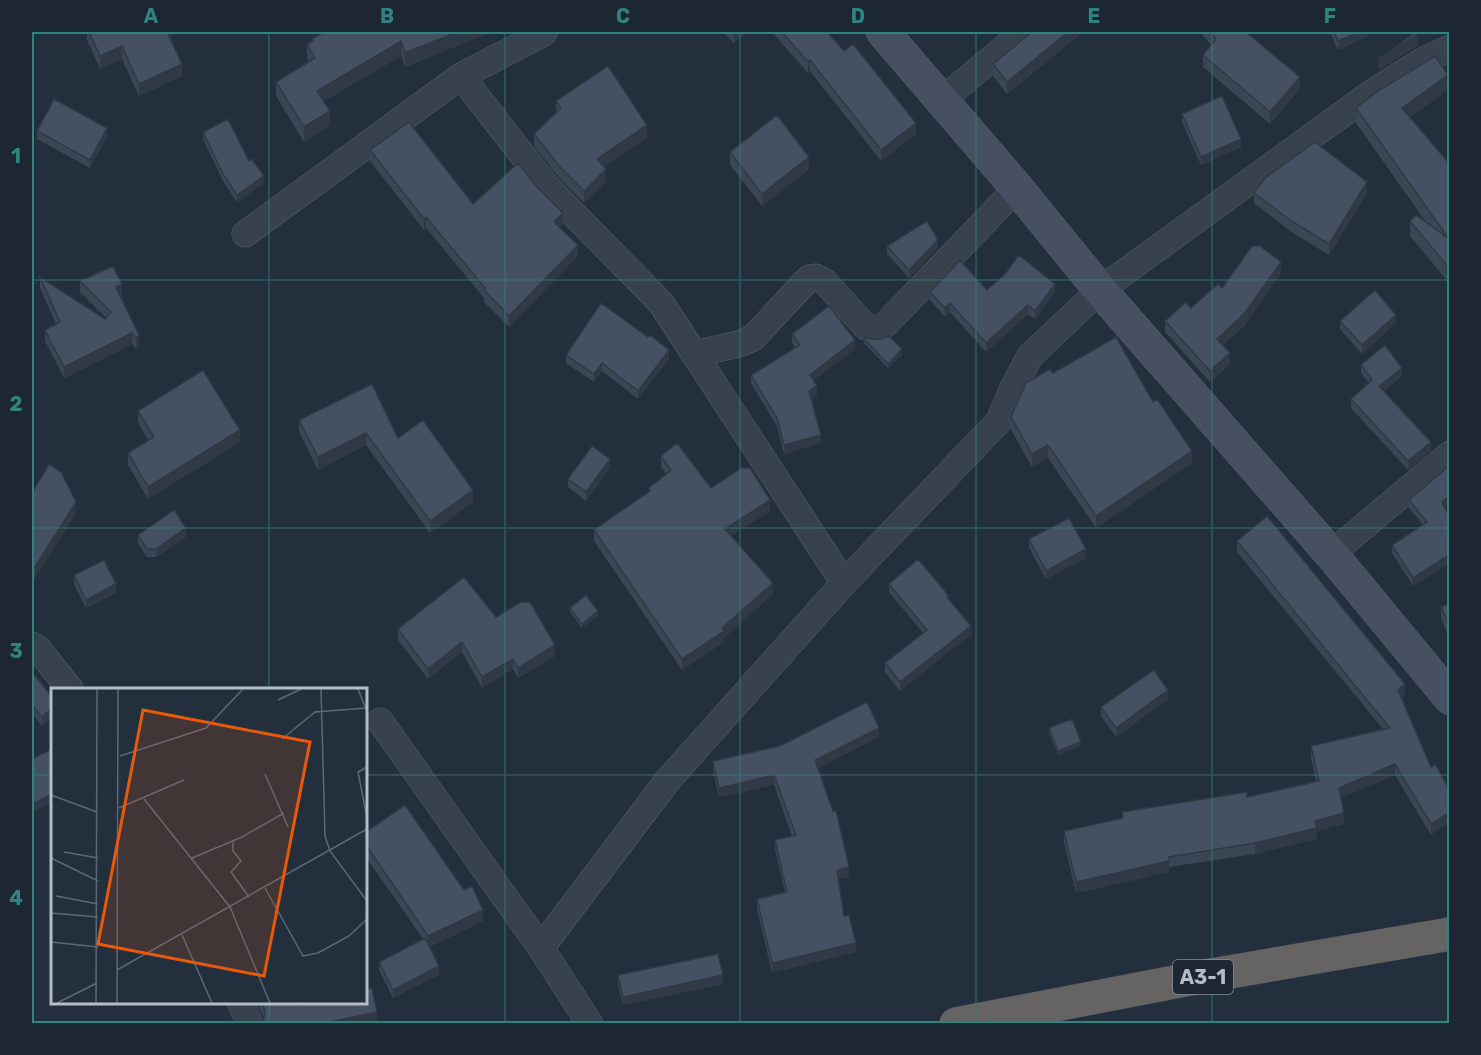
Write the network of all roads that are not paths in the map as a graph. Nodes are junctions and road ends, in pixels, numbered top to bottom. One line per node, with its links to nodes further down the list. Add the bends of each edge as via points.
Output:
1 (883, 32): 6 (main road)
2 (1023, 32): 6 (street)
3 (544, 33): 5 (street)
4 (1449, 48): 9 (street, via 1370,94)
5 (461, 76): 8 (street); 10 (street, via 549,189 661,303)
6 (942, 100): 7 (main road)
7 (1017, 188): 9 (main road); 10 (street, via 885,326 866,327 825,282 809,278 753,338)
8 (245, 234)
9 (1100, 290): 12 (main road); 13 (street, via 1030,356 999,421)
10 (694, 354): 13 (street)
11 (1449, 454): 12 (street)
12 (1331, 554): 16 (main road)
13 (844, 583): 19 (street, via 668,780)
14 (32, 645): 15 (street)
15 (69, 688)
16 (1449, 698)
17 (380, 721): 19 (street)
18 (1449, 934): 23 (highway, A3-1)
19 (541, 948): 22 (street)
20 (241, 1004): 21 (street)
21 (250, 1023)
22 (590, 1023)
23 (956, 1023)

